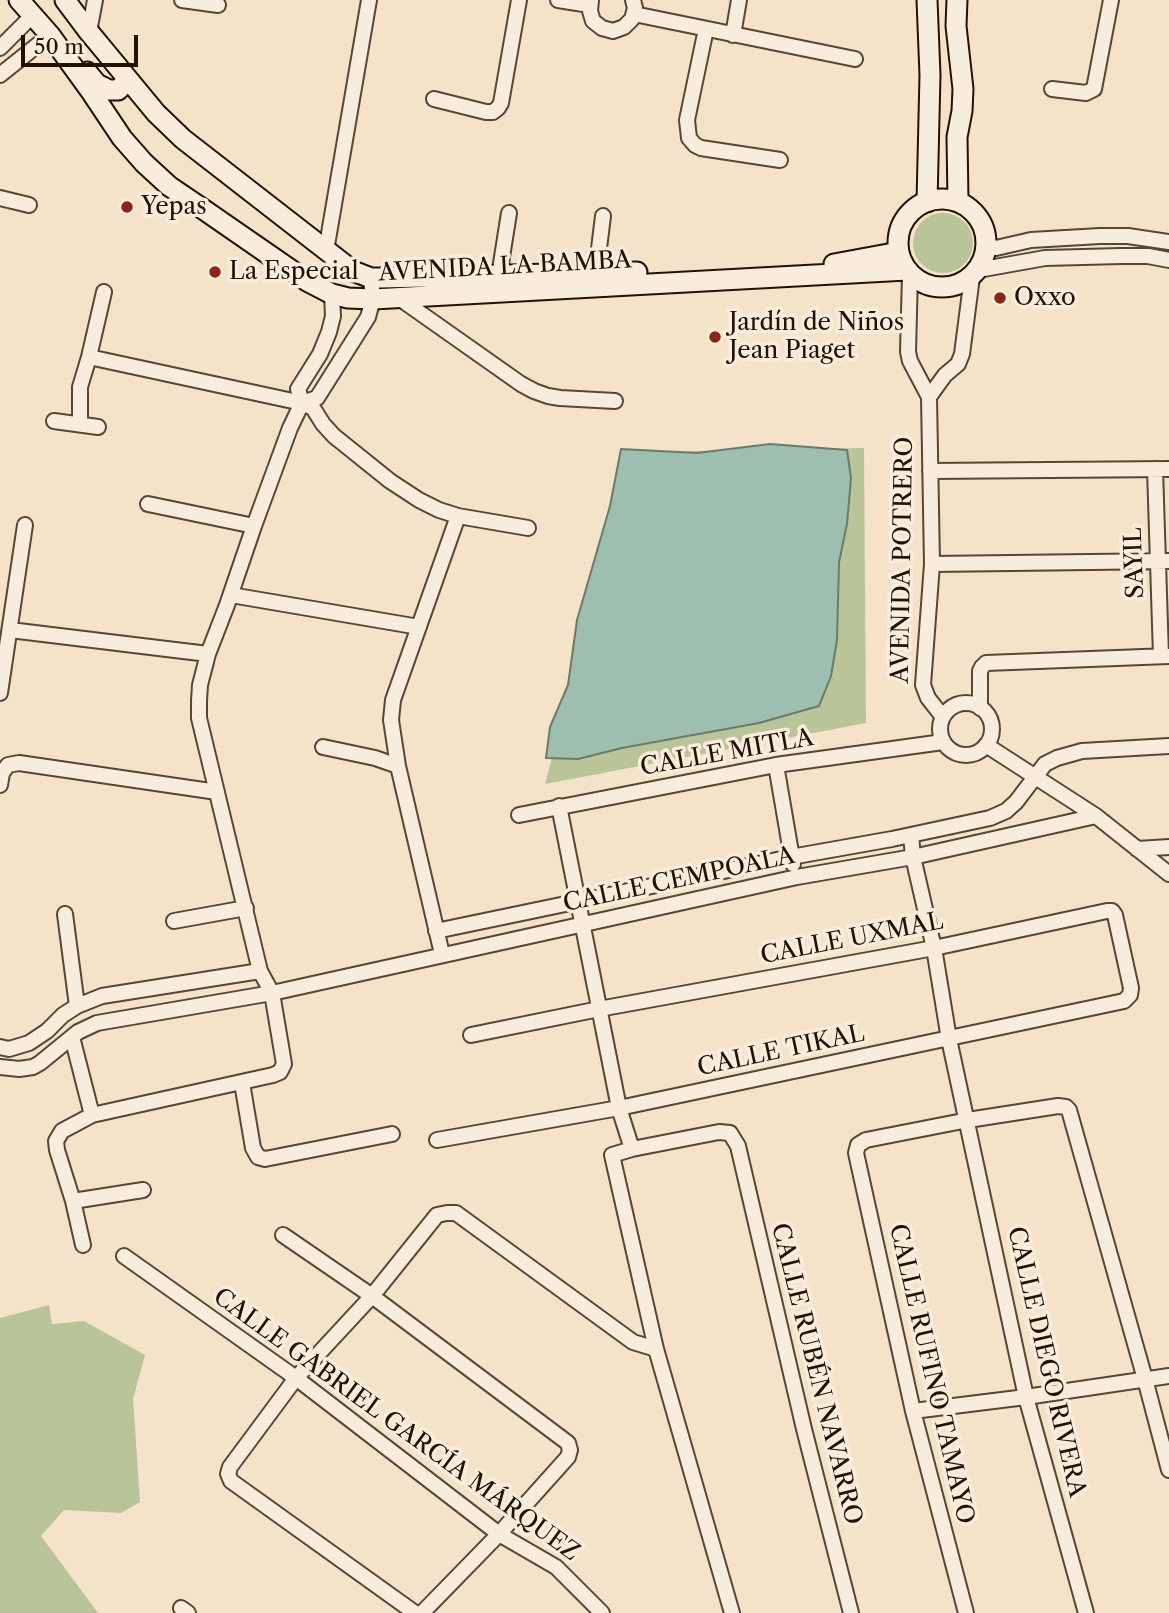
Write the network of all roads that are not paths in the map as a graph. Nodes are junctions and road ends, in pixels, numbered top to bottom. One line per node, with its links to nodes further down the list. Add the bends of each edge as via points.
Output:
1 (19, 0): 15 (street, AVENIDA LA BAMBA)
2 (65, 0): 17 (street, AVENIDA LA BAMBA)
3 (95, 0): 17 (street)
4 (181, 0): 13 (street)
5 (369, 0): 35 (street)
6 (519, 0): 25 (street, via 498,108 486,112)
7 (558, 0): 12 (street)
8 (739, 0): 18 (street)
9 (927, 0): 29 (street)
10 (957, 0): 28 (street, via 963,89 957,137)
11 (1111, 0): 24 (street, via 1094,89 1086,93)
12 (590, 2): 14 (street, via 593,21 607,30 624,27 632,19)
13 (218, 5)
14 (633, 7): 16 (street)
15 (32, 16): 19 (street, AVENIDA LA BAMBA); 20 (street)
16 (706, 29): 18 (street); 26 (street, via 687,120 689,138 701,148)
17 (89, 32): 23 (street, AVENIDA LA BAMBA)
18 (733, 34): 21 (street)
19 (50, 35): 22 (street); 23 (street, via 58,38 103,89 118,90); 44 (street, AVENIDA LA BAMBA, via 144,163 169,186)
20 (0, 48)
21 (855, 59)
22 (0, 75)
23 (128, 80): 35 (street, AVENIDA LA BAMBA, via 183,139)
24 (1052, 89)
25 (434, 99)
26 (780, 160)
27 (0, 198): 30 (street)
28 (958, 201): 29 (street); 34 (street, via 980,220)
29 (927, 202): 36 (street, via 916,207 902,225)
30 (29, 205)
31 (509, 213): 42 (street)
32 (603, 216): 40 (street)
33 (1169, 242): 34 (street, via 1128,236 1069,236)
34 (987, 245): 41 (street)
35 (326, 251): 38 (street, AVENIDA LA BAMBA); 44 (street, via 311,264)
36 (899, 252): 39 (street); 40 (street, AVENIDA LA BAMBA, via 835,264)
37 (1169, 260): 41 (street, via 1149,256 1045,258)
38 (345, 266): 43 (street, AVENIDA LA BAMBA); 46 (street)
39 (908, 272): 41 (street, via 921,283 947,288); 47 (street, AVENIDA LA BAMBA); 50 (street, AVENIDA POTRERO, via 908,352)
40 (596, 273): 42 (street, AVENIDA LA BAMBA)
41 (975, 274): 50 (street, via 962,354)
42 (499, 276): 43 (street, AVENIDA LA BAMBA)
43 (371, 278): 48 (street)
44 (307, 281): 46 (street, AVENIDA LA BAMBA)
45 (104, 292): 49 (street)
46 (332, 294): 48 (street, AVENIDA LA BAMBA); 52 (street, via 329,332 298,389)
47 (399, 298): 48 (street, AVENIDA LA BAMBA); 51 (street, via 534,391 560,398)
48 (373, 299): 52 (street, via 365,322 317,398)
49 (89, 357): 52 (street); 54 (street, via 80,387)
50 (929, 397): 57 (street, AVENIDA POTRERO)
51 (615, 401)
52 (302, 403): 59 (street, via 313,408 334,436 403,491); 61 (street)
53 (54, 421): 54 (street)
54 (80, 424): 55 (street)
55 (97, 426)
56 (1162, 469): 57 (street); 63 (street, SAYIL)
57 (930, 471): 64 (street, AVENIDA POTRERO)
58 (148, 504): 61 (street)
59 (458, 516): 62 (street); 66 (street)
60 (25, 525): 67 (street)
61 (254, 526): 65 (street)
62 (528, 528)
63 (1163, 561): 64 (street); 69 (street, SAYIL)
64 (932, 564): 72 (street, AVENIDA POTRERO, via 923,685)
65 (231, 595): 66 (street); 68 (street)
66 (419, 627): 78 (street, via 393,700 391,720)
67 (10, 630): 68 (street); 70 (street)
68 (208, 654): 81 (street, via 200,685 199,718)
69 (1165, 656): 71 (street, via 986,663 980,671)
70 (1, 693)
71 (980, 708): 72 (street, via 956,705); 74 (street, via 991,727)
72 (943, 717): 73 (street)
73 (943, 742): 74 (street, via 964,755); 77 (street, CALLE MITLA)
74 (986, 745): 79 (street)
75 (1169, 746): 79 (street, CALLE CEMPOALA, via 1068,754 1045,764)
76 (323, 747): 78 (street)
77 (776, 765): 82 (street, CALLE MITLA); 88 (street)
78 (398, 766): 97 (street)
79 (1035, 778): 84 (street); 85 (street, CALLE CEMPOALA, via 1016,802 998,815)
80 (0, 785): 81 (street, via 8,765 19,763)
81 (217, 792): 93 (street)
82 (559, 806): 83 (street, CALLE MITLA); 92 (street)
83 (519, 815)
84 (1096, 816): 87 (street); 89 (street, CALLE CEMPOALA)
85 (911, 835): 88 (street, CALLE CEMPOALA); 89 (street, CALLE DIEGO RIVERA)
86 (1169, 847): 87 (street)
87 (1137, 849): 90 (street)
88 (791, 857): 91 (street); 92 (street, CALLE CEMPOALA)
89 (913, 857): 91 (street, CALLE CEMPOALA); 98 (street, CALLE DIEGO RIVERA)
90 (1169, 874)
91 (797, 877): 96 (street, CALLE CEMPOALA)
92 (578, 901): 96 (street); 97 (street, CALLE CEMPOALA)
93 (246, 908): 95 (street); 100 (street)
94 (65, 914): 104 (street)
95 (174, 921)
96 (583, 923): 99 (street, CALLE CEMPOALA); 105 (street)
97 (436, 931): 99 (street)
98 (934, 948): 103 (street, CALLE UXMAL, via 1112,911); 105 (street, CALLE UXMAL); 109 (street, CALLE DIEGO RIVERA)
99 (442, 954): 102 (street, CALLE CEMPOALA)
100 (260, 971): 101 (street); 102 (street)
101 (154, 988): 104 (street, via 102,996); 106 (street)
102 (272, 993): 106 (street, CALLE CEMPOALA); 112 (street, via 284,1064 280,1072)
103 (1129, 995): 109 (street, CALLE TIKAL, via 1124,1001)
104 (77, 1006): 110 (street, via 29,1043)
105 (599, 1009): 107 (street, CALLE UXMAL); 113 (street)
106 (158, 1012): 108 (street, CALLE CEMPOALA, via 97,1023)
107 (471, 1035)
108 (72, 1037): 111 (street, CALLE CEMPOALA, via 33,1067); 114 (street)
109 (949, 1039): 113 (street, CALLE TIKAL); 115 (street, CALLE DIEGO RIVERA)
110 (0, 1047)
111 (0, 1067)
112 (242, 1083): 114 (street); 116 (street, via 258,1157)
113 (620, 1108): 117 (street, CALLE TIKAL); 118 (street)
114 (92, 1115): 120 (street, via 62,1131 56,1141)
115 (968, 1120): 128 (street, via 1058,1107 1069,1110); 129 (street, CALLE DIEGO RIVERA); 130 (street, CALLE RUFINO TAMAYO, via 866,1140 856,1153)
116 (393, 1134)
117 (437, 1140)
118 (632, 1149): 125 (street, via 612,1155); 137 (street, CALLE RUBÉN NAVARRO, via 719,1132 730,1133 738,1146)
119 (143, 1190): 120 (street)
120 (73, 1201): 122 (street)
121 (284, 1235): 124 (street)
122 (83, 1245)
123 (124, 1256): 127 (street, CALLE GABRIEL GARCÍA MÁRQUEZ)
124 (372, 1296): 125 (street, via 437,1215 456,1213 633,1342); 127 (street); 132 (street, via 568,1443 568,1457)
125 (656, 1349): 136 (street)
126 (1169, 1376): 128 (street)
127 (296, 1378): 132 (street, CALLE GABRIEL GARCÍA MÁRQUEZ); 133 (street, via 230,1467 231,1481)
128 (1146, 1379): 129 (street); 131 (street)
129 (1026, 1397): 130 (street); 139 (street, CALLE DIEGO RIVERA)
130 (913, 1411): 138 (street, CALLE RUFINO TAMAYO)
131 (1169, 1470)
132 (499, 1534): 134 (street); 135 (street, CALLE GABRIEL GARCÍA MÁRQUEZ, via 556,1567)
133 (415, 1613)
134 (422, 1613)
135 (601, 1613)
136 (732, 1613)
137 (851, 1613)
138 (965, 1613)
139 (1086, 1613)

